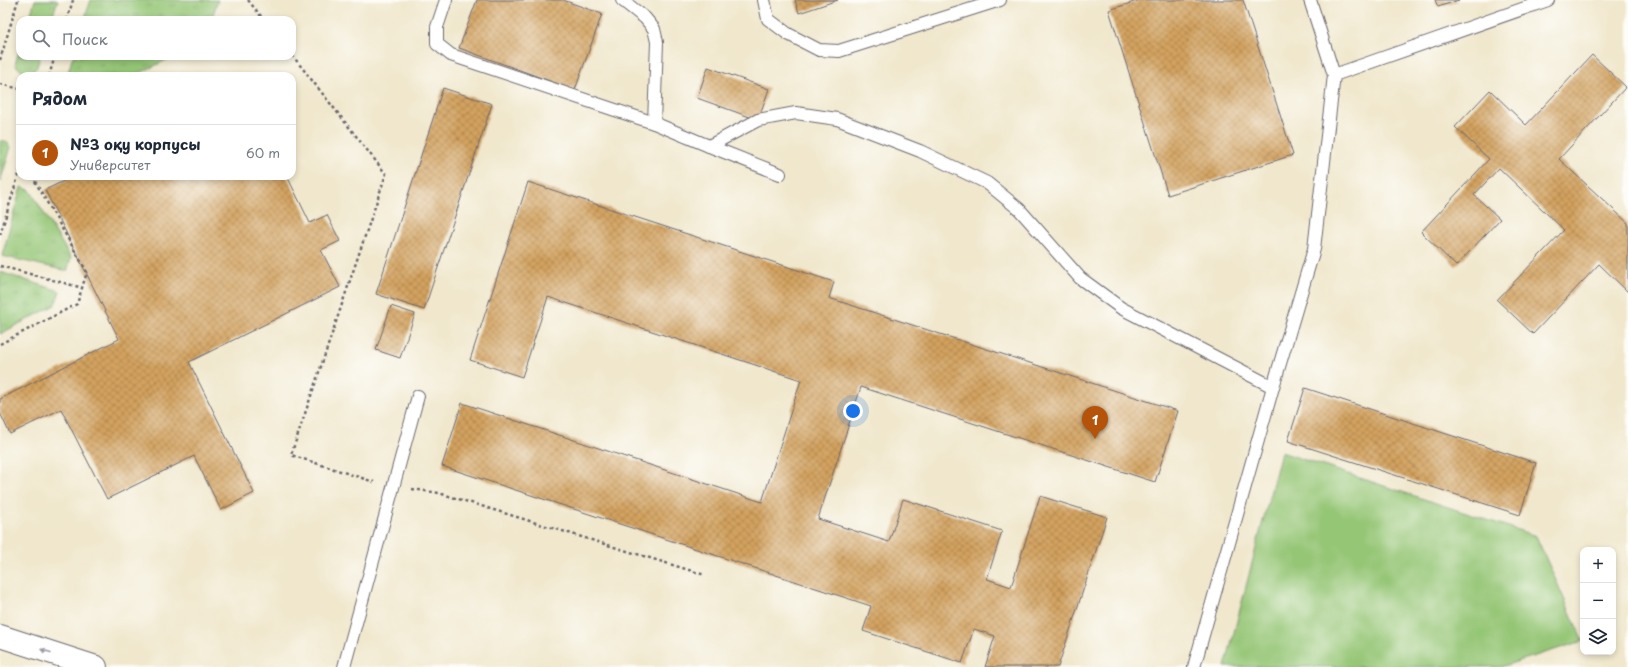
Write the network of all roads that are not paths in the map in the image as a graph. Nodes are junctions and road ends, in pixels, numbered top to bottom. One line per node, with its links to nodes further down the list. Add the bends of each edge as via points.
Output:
1 (446, 0): 8 (lane, via 437,27 437,44 451,55)
2 (622, 0): 8 (lane, via 645,18 654,29 657,42)
3 (764, 0): 4 (lane, via 768,19 788,34 819,50 839,51)
4 (1000, 0)
5 (1310, 0): 7 (lane)
6 (1548, 0): 7 (lane)
7 (1334, 75): 11 (lane, via 1314,248)
8 (654, 123): 9 (lane)
9 (709, 146): 10 (lane); 11 (lane, via 758,120 796,113 838,119 920,151 987,183 1019,208 1080,278 1121,308)
10 (780, 174)
11 (1273, 387): 16 (lane)
12 (418, 396): 15 (lane)
13 (0, 636): 14 (main road, one-way to 13)
14 (96, 667)
15 (344, 667)
16 (1194, 667)

